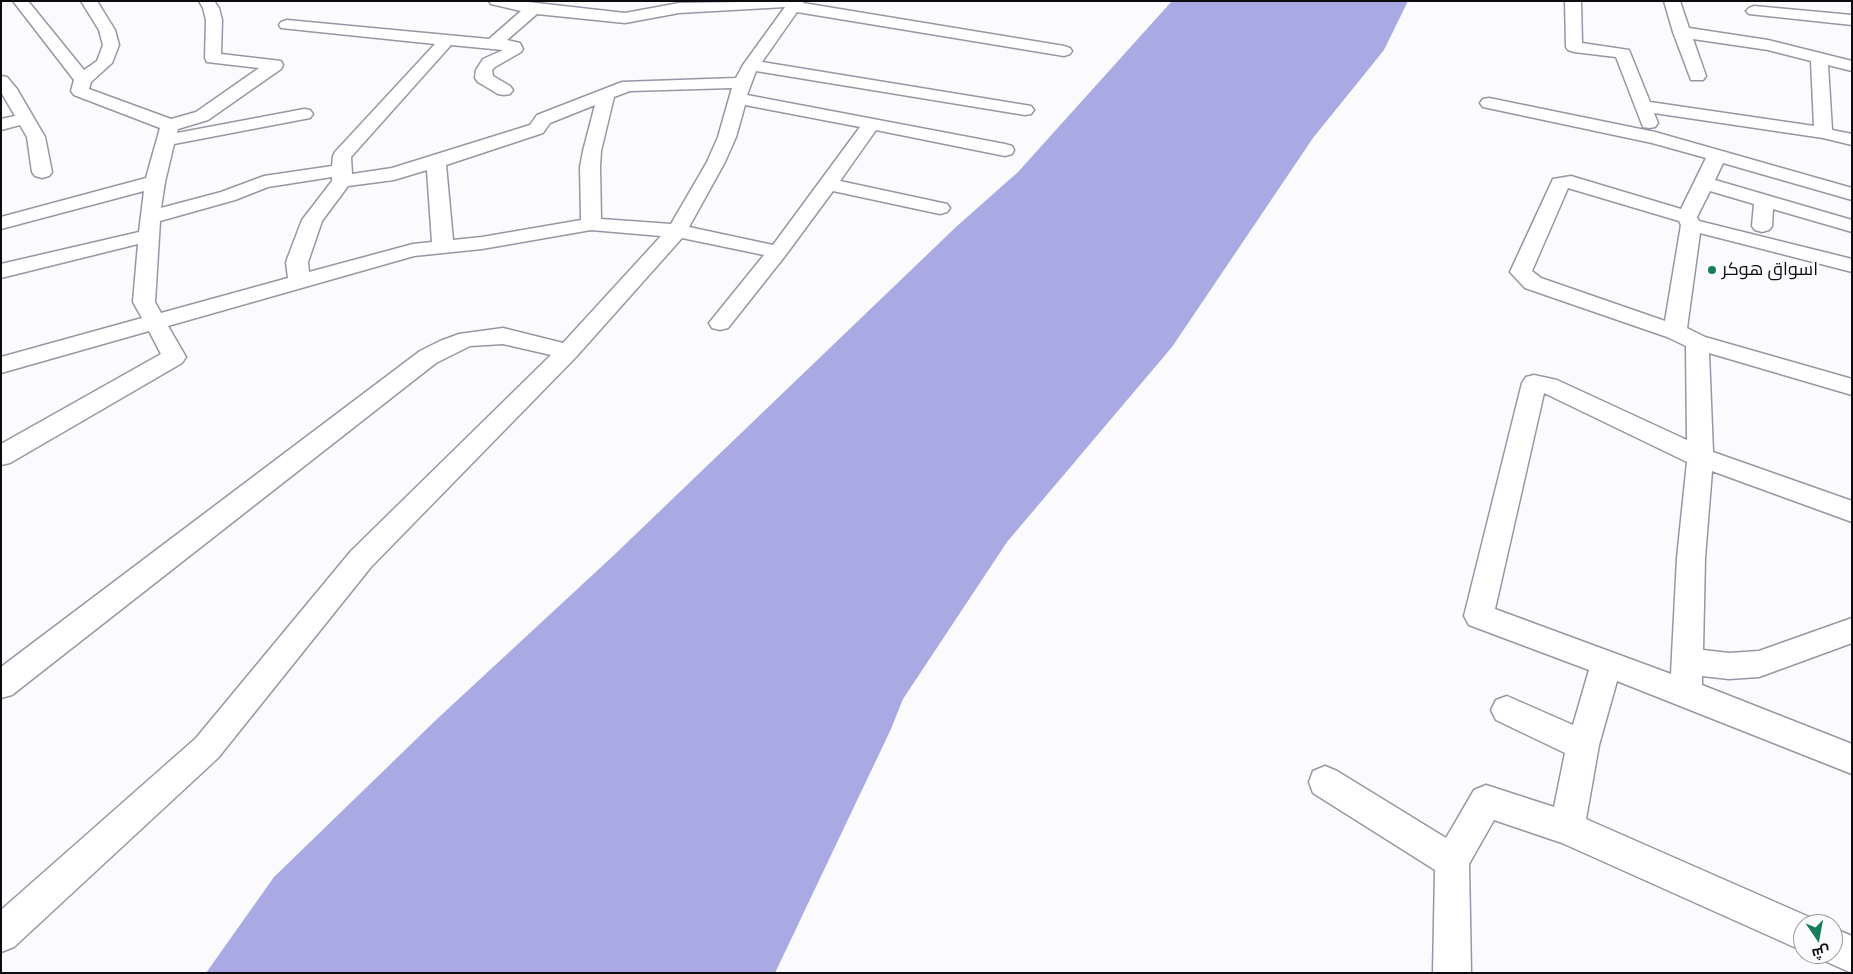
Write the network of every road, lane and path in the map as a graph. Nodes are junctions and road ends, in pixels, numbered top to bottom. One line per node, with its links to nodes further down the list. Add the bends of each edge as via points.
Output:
1 (10, 1): 9 (street)
2 (20, 1): 22 (street)
3 (89, 1): 22 (street, via 107,30 111,44 104,63)
4 (206, 1): 34 (street, via 214,20 213,58 275,65 202,116)
5 (496, 1): 11 (street)
6 (1573, 1): 28 (street, via 1574,47 1623,53)
7 (1672, 1): 14 (street)
8 (795, 3): 11 (street, via 679,8 625,18); 18 (street); 24 (street)
9 (1, 4)
10 (1752, 6): 12 (street); 17 (street)
11 (532, 8): 16 (street)
12 (1849, 24)
13 (287, 25): 15 (street)
14 (1681, 32): 17 (street); 21 (street)
15 (446, 41): 16 (street); 42 (street, via 342,156)
16 (493, 44): 25 (street, via 514,46 515,49 489,63 484,70 484,78)
17 (1768, 45): 19 (street)
18 (1064, 51)
19 (1819, 58): 20 (street); 35 (street)
20 (1852, 66)
21 (1697, 76)
22 (83, 80): 34 (street, via 80,91)
23 (1, 81): 31 (street)
24 (744, 82): 26 (street, via 628,86); 29 (street); 32 (street); 55 (street, via 727,138)
25 (504, 90)
26 (606, 95): 40 (street, via 543,119 537,129); 51 (street, via 590,167)
27 (1489, 102): 36 (street)
28 (1642, 106): 35 (street); 36 (street)
29 (1025, 110)
30 (304, 114): 34 (street)
31 (26, 118): 33 (street); 41 (street, via 36,137)
32 (872, 123): 38 (street); 45 (street)
33 (1, 125)
34 (168, 133): 43 (street)
35 (1823, 133): 37 (street)
36 (1655, 138): 39 (street)
37 (1852, 140)
38 (1005, 150)
39 (1717, 154): 44 (street); 46 (street)
40 (436, 162): 42 (street, via 394,174); 56 (street)
41 (42, 172)
42 (342, 175): 52 (street, via 264,182); 60 (street, via 312,220 296,262)
43 (155, 182): 50 (street); 52 (street)
44 (1704, 183): 47 (street); 49 (street)
45 (829, 184): 48 (street); 57 (street)
46 (1852, 194)
47 (1764, 199): 53 (street); 54 (street)
48 (940, 208)
49 (1689, 221): 58 (street); 63 (street); 63 (street, via 1571,182 1560,183 1521,272 1532,283)
50 (1, 223)
51 (591, 224): 55 (street); 56 (street)
52 (148, 226): 59 (street); 61 (street, via 144,302)
53 (1762, 226)
54 (1852, 226)
55 (677, 231): 57 (street); 65 (street)
56 (444, 247): 60 (street, via 413,250)
57 (778, 252): 62 (street)
58 (1852, 266)
59 (1, 272)
60 (299, 281): 61 (street)
61 (153, 321): 66 (street); 68 (street, via 174,357)
62 (720, 323)
63 (1675, 332): 64 (street)
64 (1697, 342): 67 (street); 69 (street)
65 (568, 352): 74 (street, via 503,336 466,340 428,357); 83 (street, via 361,559 207,748)
66 (1, 364)
67 (1852, 387)
68 (1, 456)
69 (1700, 457): 70 (street); 72 (street, via 1691,558); 73 (street, via 1549,386 1534,383 1479,616)
70 (1852, 512)
71 (1852, 630): 72 (street, via 1759,664 1729,666)
72 (1688, 661): 75 (street)
73 (1606, 664): 75 (street); 77 (street)
74 (1, 685)
75 (1686, 693): 78 (street)
76 (1506, 710): 77 (street)
77 (1583, 745): 80 (street)
78 (1852, 759)
79 (1325, 782): 81 (street)
80 (1567, 828): 81 (street, via 1486,801); 82 (street)
81 (1452, 861): 84 (street)
82 (1793, 929)
83 (1, 934)
84 (1452, 973)

